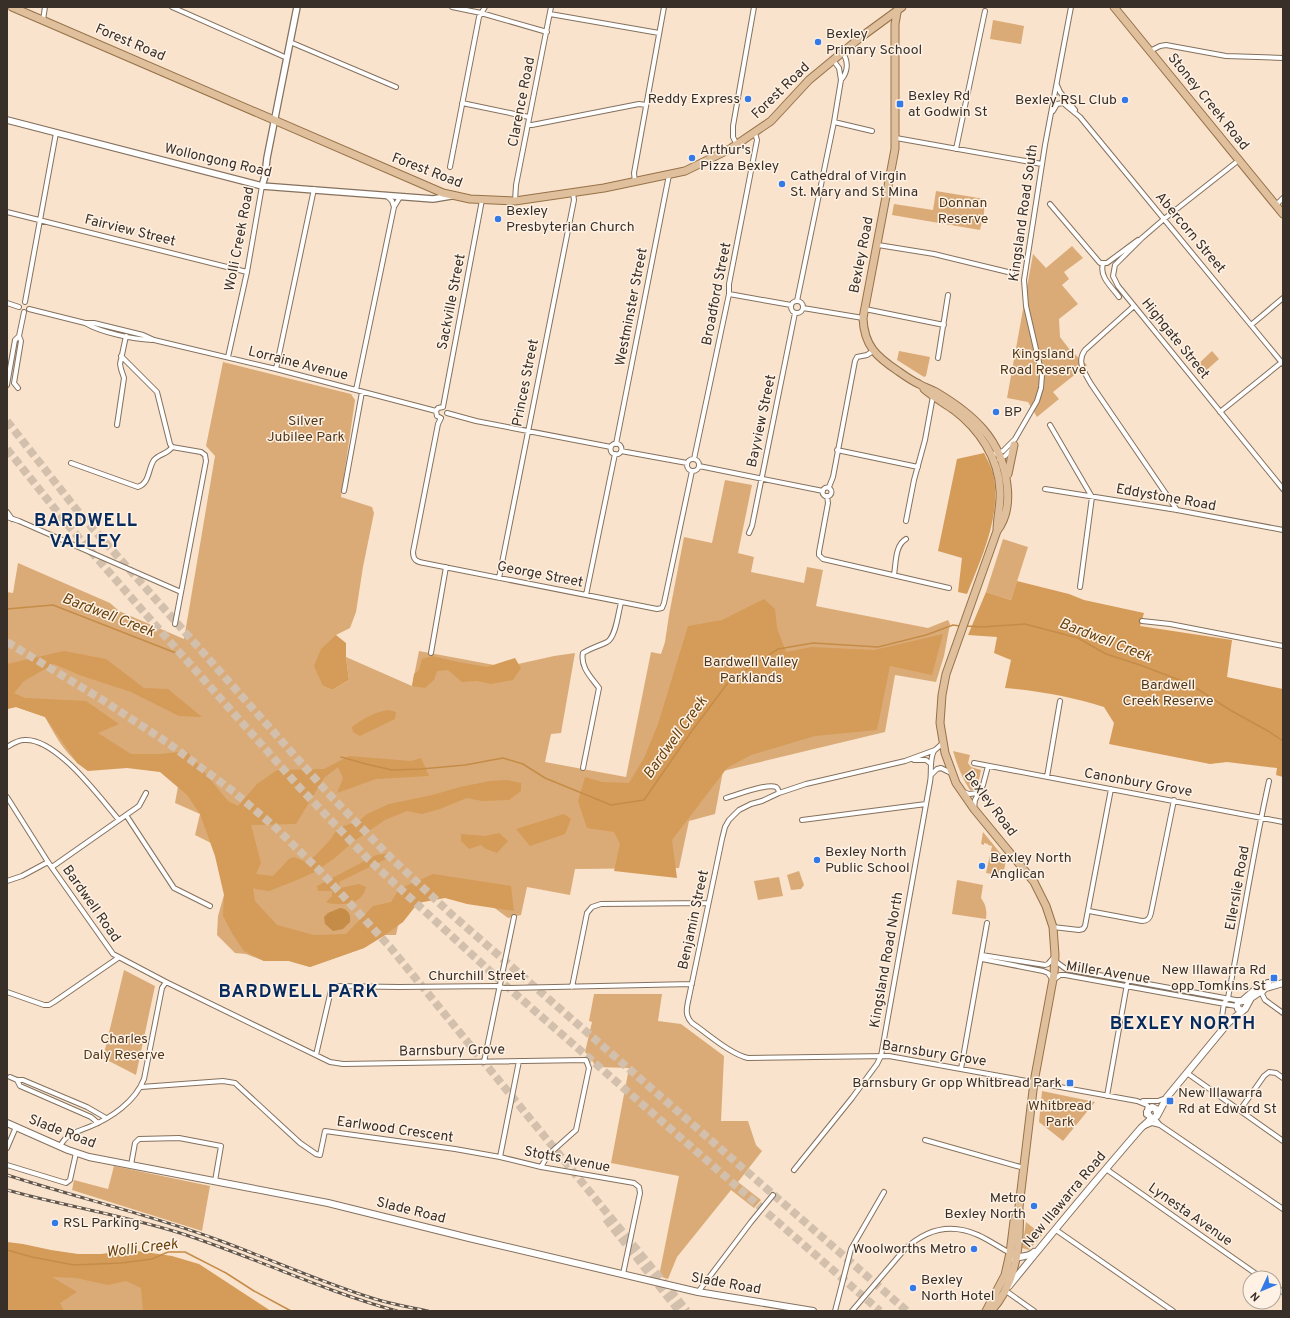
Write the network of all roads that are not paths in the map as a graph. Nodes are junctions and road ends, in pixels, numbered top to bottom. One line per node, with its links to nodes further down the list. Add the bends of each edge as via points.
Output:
1 (12, 7): 16 (main road, Forest Road)
2 (45, 7): 16 (street)
3 (172, 7): 22 (street)
4 (297, 7): 19 (street, Wolli Creek Road)
5 (452, 7): 14 (street)
6 (485, 7): 14 (street)
7 (551, 7): 15 (street, Clarence Road)
8 (664, 7): 18 (street)
9 (754, 7): 41 (street, via 733,126)
10 (1070, 7): 25 (street, Kingsland Road South)
11 (1114, 7): 20 (main road, Stoney Creek Road)
12 (899, 8): 21 (main road, Forest Road); 40 (main road, Bexley Road, via 895,24)
13 (985, 11): 42 (street)
14 (481, 13): 17 (street); 28 (street)
15 (550, 14): 17 (street, Clarence Road); 18 (street)
16 (43, 20): 33 (main road, Forest Road)
17 (547, 32): 30 (street, Clarence Road)
18 (659, 33): 29 (street)
19 (290, 42): 22 (street, Wolli Creek Road); 27 (street)
20 (1150, 51): 23 (street, via 1166,45 1226,56); 43 (main road, Stoney Creek Road)
21 (842, 52): 24 (main road, Forest Road); 26 (street, via 847,63 845,76)
22 (287, 58): 33 (street, Wolli Creek Road)
23 (1283, 58)
24 (833, 60): 26 (street, via 839,68); 39 (main road, Forest Road, via 809,80 775,118)
25 (1057, 78): 31 (street, Abercorn Street, via 1059,90); 35 (street, Kingsland Road South)
26 (841, 80): 34 (street)
27 (396, 87)
28 (462, 103): 30 (street); 45 (street)
29 (646, 105): 36 (street, via 639,104); 47 (street, via 634,173)
30 (529, 117): 36 (street, Clarence Road)
31 (1080, 117): 35 (street, Abercorn Street, via 1066,104 1061,103 1054,108); 62 (street, Abercorn Street)
32 (7, 120): 38 (street, Wollongong Road)
33 (275, 121): 48 (street, Wolli Creek Road); 52 (main road, Forest Road)
34 (834, 122): 37 (street); 73 (street)
35 (1049, 124): 44 (street, Kingsland Road South)
36 (528, 125): 56 (street, Clarence Road)
37 (872, 131)
38 (56, 133): 48 (street, Wollongong Road); 63 (street)
39 (754, 133): 41 (main road, Forest Road); 69 (street, Broadford Street, via 757,140)
40 (896, 138): 42 (street); 65 (main road, Bexley Road)
41 (736, 145): 46 (main road, Forest Road, via 690,169)
42 (956, 149): 44 (street)
43 (1239, 160): 58 (main road, Stoney Creek Road); 62 (street)
44 (1042, 164): 111 (street, Kingsland Road South, via 1024,288 1042,383 1037,401)
45 (450, 167)
46 (670, 175): 47 (main road, Forest Road); 112 (street, Westminster Street)
47 (636, 182): 50 (main road, Forest Road)
48 (262, 186): 49 (street, Wollongong Road); 67 (street, Wolli Creek Road)
49 (314, 189): 51 (street, Wollongong Road); 96 (street)
50 (573, 193): 56 (main road, Forest Road); 110 (street, Princes Street, via 574,200)
51 (386, 194): 53 (street, Wollongong Road); 59 (street)
52 (451, 196): 53 (street, Wollongong Road, via 433,199); 55 (main road, Forest Road)
53 (400, 197): 59 (street)
54 (1283, 198): 58 (street)
55 (482, 200): 56 (main road, Forest Road); 103 (street, Sackville Street)
56 (514, 201)
57 (1050, 204): 66 (street, via 1096,260)
58 (1276, 206): 61 (main road, Stoney Creek Road)
59 (394, 207): 100 (street)
60 (7, 212): 63 (street, Fairview Street)
61 (1283, 214)
62 (1164, 219): 64 (street); 87 (street, Abercorn Street)
63 (40, 220): 67 (street, Fairview Street); 74 (street)
64 (1142, 238): 66 (street, via 1107,264); 78 (street, Highgate Street, via 1115,265 1113,272 1114,281)
65 (878, 246): 68 (street, via 934,254); 81 (main road, Bexley Road)
66 (1103, 264): 71 (street, Highgate Street, via 1103,275)
67 (247, 272): 93 (street, Wolli Creek Road)
68 (1012, 273)
69 (729, 294): 76 (street); 120 (street, Broadford Street)
70 (948, 296): 86 (street)
71 (1119, 296)
72 (1283, 298): 87 (street)
73 (797, 301): 76 (street); 79 (street, via 802,303)
74 (25, 302): 77 (street); 80 (street)
75 (7, 303): 77 (street)
76 (791, 305): 83 (street)
77 (19, 306): 82 (street)
78 (1134, 306): 105 (street, Highgate Street); 135 (street, via 1085,350 1081,364 1091,384)
79 (803, 308): 83 (street, via 801,312); 84 (street)
80 (29, 309): 82 (street); 85 (street, Lorraine Avenue)
81 (865, 309): 84 (main road, Bexley Road); 86 (street)
82 (24, 312): 88 (street)
83 (795, 313): 126 (street, Bayview Street)
84 (863, 318): 91 (main road, Bexley Road, via 867,339)
85 (86, 323): 89 (street, Lorraine Avenue, via 93,328); 90 (street, Lorraine Avenue, via 143,335)
86 (944, 325): 94 (street)
87 (1251, 325): 95 (street, Abercorn Street)
88 (19, 336): 98 (street); 99 (street, via 21,341 14,383)
89 (126, 336): 90 (street, Lorraine Avenue); 92 (street)
90 (154, 340): 93 (street, Lorraine Avenue)
91 (873, 351): 97 (main road, Bexley Road); 115 (street, via 867,355 857,356)
92 (121, 356): 108 (street, via 120,367 124,379); 113 (street, via 157,392)
93 (228, 357): 96 (street, Lorraine Avenue)
94 (938, 358)
95 (1282, 363): 105 (street)
96 (276, 369): 100 (street, Lorraine Avenue)
97 (919, 384): 102 (main road, Bexley Road); 118 (main road, Bexley Road, via 968,414 986,432)
98 (7, 385)
99 (18, 388)
100 (356, 390): 101 (street, Lorraine Avenue)
101 (362, 392): 104 (street, Lorraine Avenue); 132 (street)
102 (932, 396): 119 (main road, Bexley Road, via 971,425); 124 (street)
103 (443, 407): 104 (street); 106 (street)
104 (436, 411): 107 (street, via 437,416)
105 (1220, 412): 130 (street, Highgate Street)
106 (447, 413): 107 (street); 110 (street)
107 (441, 418): 143 (street, George Street, via 413,552 417,562)
108 (117, 425)
109 (1050, 425): 134 (street)
110 (528, 432): 114 (street); 145 (street, Princes Street)
111 (1014, 442): 118 (street, Kingsland Road South, via 1009,452); 127 (main road)
112 (616, 444): 114 (street); 116 (street, via 621,447)
113 (172, 447): 121 (street, via 155,460 146,480 140,486); 148 (street, via 201,452 205,455 206,461)
114 (611, 448): 117 (street, via 611,452)
115 (837, 450): 124 (street); 128 (street)
116 (621, 451): 117 (street); 122 (street)
117 (615, 454): 149 (street)
118 (1000, 455): 119 (street, Kingsland Road South); 127 (main road, Bexley Road)
119 (993, 458): 140 (main road, Bexley Road, via 1000,490)
120 (694, 459): 122 (street); 123 (street)
121 (71, 463)
122 (687, 463): 125 (street, via 688,469)
123 (699, 466): 125 (street); 126 (street)
124 (918, 467): 138 (street)
125 (692, 472): 150 (street, George Street, via 662,608 657,610)
126 (761, 479): 131 (street); 141 (street, Bayview Street, via 752,526)
127 (1007, 480): 140 (main road, Bexley Road, via 1006,509)
128 (829, 487): 131 (street); 133 (street, via 832,492)
129 (1045, 489): 134 (street, Eddystone Road)
130 (1283, 489)
131 (823, 491): 133 (street)
132 (344, 492)
133 (827, 496): 144 (street, via 819,552 821,558)
134 (1092, 497): 135 (street, Eddystone Road); 146 (street)
135 (1177, 510): 139 (street, Eddystone Road)
136 (7, 512): 137 (street)
137 (9, 518): 148 (street)
138 (906, 521)
139 (1283, 530)
140 (997, 531): 156 (main road, Bexley Road, via 946,674 940,714)
141 (748, 533)
142 (906, 539): 144 (street, via 899,547)
143 (446, 568): 145 (street, George Street); 154 (street)
144 (894, 575): 147 (street)
145 (499, 578): 149 (street, George Street)
146 (1080, 586)
147 (948, 588)
148 (181, 592): 152 (street)
149 (586, 595): 150 (street, George Street)
150 (621, 603): 163 (street, via 613,637 583,653 584,668 599,688)
151 (1142, 622): 153 (street, via 1170,624)
152 (175, 624)
153 (1283, 646)
154 (431, 653)
155 (1060, 701): 166 (street)
156 (942, 743): 158 (street); 164 (main road, Bexley Road)
157 (7, 747): 180 (street, via 20,740 28,740 52,749 72,765)
158 (934, 750): 159 (street); 161 (street, Kingsland Road North)
159 (905, 761): 161 (street, via 924,759); 171 (street, via 806,784)
160 (974, 763): 162 (street, Canonbury Grove)
161 (931, 765): 165 (street, Kingsland Road North)
162 (988, 766): 166 (street, Canonbury Grove); 172 (street, via 983,786)
163 (583, 768)
164 (952, 774): 165 (street, via 941,768); 169 (main road, Bexley Road)
165 (931, 775): 176 (street, Kingsland Road North)
166 (1047, 777): 168 (street, Canonbury Grove)
167 (1269, 781): 179 (street, Ellerslie Road)
168 (1111, 789): 175 (street, Canonbury Grove); 188 (street)
169 (961, 790): 172 (street, via 968,794); 177 (main road, Bexley Road)
170 (146, 793): 178 (street, via 139,806)
171 (779, 793): 174 (street, via 775,787 767,786); 186 (street, Benjamin Street, via 743,808 725,827)
172 (978, 793): 177 (street)
173 (7, 797): 183 (street, Bardwell Road)
174 (726, 798)
175 (1174, 800): 179 (street, Canonbury Grove); 188 (street, via 1149,919 1142,921)
176 (926, 804): 181 (street); 216 (street, Kingsland Road North)
177 (974, 809): 191 (main road, Bexley Road, via 1034,882)
178 (126, 815): 180 (street); 187 (street, via 174,888)
179 (1261, 818): 182 (street, Canonbury Grove); 206 (street, Ellerslie Road)
180 (119, 820): 184 (street)
181 (802, 820)
182 (1283, 822)
183 (48, 862): 184 (street, Bardwell Road); 185 (street)
184 (52, 867): 193 (street, Bardwell Road, via 109,950)
185 (7, 881)
186 (708, 903): 200 (street, Benjamin Street); 203 (street, via 613,904 592,907 587,914)
187 (210, 906)
188 (1089, 911): 191 (street, via 1086,926 1081,930)
189 (514, 917): 202 (street)
190 (987, 923): 192 (street)
191 (1053, 927): 194 (main road, Bexley Road)
192 (982, 957): 194 (street, Miller Avenue, via 1045,965); 195 (street, Miller Avenue, via 1043,971); 219 (street)
193 (118, 958): 198 (street, Bardwell Road); 205 (street, via 49,1005)
194 (1055, 958): 195 (main road, Bexley Road); 196 (street, Miller Avenue, via 1066,969)
195 (1053, 980): 201 (street, Miller Avenue, via 1064,975); 224 (main road, Bexley Road)
196 (1128, 980): 201 (street); 206 (street, Miller Avenue)
197 (1283, 980): 207 (main road, via 1260,986)
198 (166, 982): 215 (street, Bardwell Road); 225 (street, via 162,988)
199 (1283, 983): 204 (main road, New Illawarra Road)
200 (692, 984): 203 (street, Churchill Street); 212 (street, Benjamin Street, via 687,1010)
201 (1127, 986): 208 (street, Miller Avenue); 226 (street)
202 (500, 987): 203 (street, Churchill Street); 215 (street, Churchill Street, via 332,986); 218 (street)
203 (572, 987)
204 (1266, 988): 210 (main road, New Illawarra Road, via 1251,998); 211 (street, via 1262,995)
205 (7, 992)
206 (1228, 998): 207 (street, Miller Avenue); 208 (street)
207 (1241, 1001): 209 (main road); 210 (main road, via 1246,1003)
208 (1224, 1003): 209 (street, Miller Avenue); 214 (street)
209 (1236, 1007): 210 (main road, via 1238,1010); 213 (main road, New Illawarra Road)
210 (1244, 1009): 213 (main road, New Illawarra Road)
211 (1283, 1013)
212 (688, 1019): 216 (street, Barnsbury Grove, via 733,1052 748,1058)
213 (1225, 1028): 214 (main road, New Illawarra Road)
214 (1218, 1036): 220 (main road, New Illawarra Road)
215 (316, 1054): 218 (street, Barnsbury Grove, via 337,1063)
216 (881, 1056): 219 (street, Barnsbury Grove); 250 (street, Kingsland Road North)
217 (519, 1061): 218 (street, Barnsbury Grove); 244 (street); 247 (street, Barnsbury Grove, via 581,1059 586,1060 589,1068 576,1130 548,1155)
218 (484, 1062)
219 (961, 1069): 224 (street, Barnsbury Grove)
220 (1187, 1073): 227 (main road, New Illawarra Road); 231 (street)
221 (10, 1077): 223 (street)
222 (1283, 1078): 231 (street, via 1269,1072)
223 (17, 1080): 233 (street, via 23,1080 87,1107); 235 (street, via 20,1086 91,1117)
224 (1034, 1082): 226 (street, Barnsbury Grove); 248 (main road, Bexley Road)
225 (141, 1086): 233 (street, via 127,1104); 244 (street, Earlwood Crescent, via 223,1081 235,1083 300,1143 320,1155 325,1131 455,1149)
226 (1107, 1096): 229 (street, Barnsbury Grove)
227 (1167, 1097): 228 (street, Barnsbury Grove, via 1158,1101); 230 (main road, New Illawarra Road); 232 (main road, New Illawarra Road)
228 (1143, 1100): 229 (street, Barnsbury Grove); 230 (street, via 1150,1103)
229 (1137, 1101): 230 (street, Barnsbury Grove)
230 (1151, 1109): 232 (main road, via 1157,1110); 232 (main road, via 1148,1116); 238 (main road, New Illawarra Road)
231 (1240, 1110): 240 (street)
232 (1155, 1116): 236 (street); 238 (main road, New Illawarra Road)
233 (106, 1118): 235 (street)
234 (7, 1123): 237 (main road, Slade Road)
235 (98, 1123): 241 (street, via 67,1136)
236 (1160, 1125): 238 (street, via 1150,1124); 254 (street)
237 (16, 1127): 241 (main road, Slade Road); 242 (street)
238 (1141, 1128): 249 (main road, New Illawarra Road)
239 (925, 1140): 248 (street)
240 (1283, 1140)
241 (60, 1147): 243 (main road, Slade Road)
242 (7, 1148)
243 (76, 1153): 245 (street, via 70,1180 66,1183); 246 (main road, Slade Road)
244 (500, 1158): 247 (street, Stotts Avenue)
245 (7, 1165)
246 (131, 1165): 251 (main road, Slade Road); 251 (street, via 135,1143 139,1138 179,1138 221,1146)
247 (541, 1167): 259 (street, Stotts Avenue, via 634,1183 639,1187 640,1193)
248 (1024, 1168): 257 (main road, Bexley Road, via 1019,1207 1014,1221)
249 (1106, 1169): 255 (main road, New Illawarra Road); 258 (street, Lynesta Avenue)
250 (794, 1170)
251 (215, 1181): 259 (main road, Slade Road, via 328,1203)
252 (884, 1192): 263 (street, via 851,1249)
253 (773, 1195): 261 (street)
254 (1283, 1209)
255 (1056, 1230): 256 (main road, New Illawarra Road); 268 (street)
256 (1038, 1248): 257 (main road, via 1030,1255); 260 (main road, New Illawarra Road)
257 (1015, 1253): 260 (main road, Bexley Road); 264 (street, via 967,1231 943,1229 923,1235 904,1250); 265 (main road, Bexley Road)
258 (1251, 1270)
259 (623, 1274): 261 (main road, Slade Road)
260 (1007, 1289): 266 (main road, Bexley Road); 267 (street)
261 (698, 1292): 262 (main road, Slade Road)
262 (813, 1311)
263 (835, 1311)
264 (852, 1311)
265 (986, 1311)
266 (991, 1311)
267 (1034, 1311)
268 (1172, 1311)

